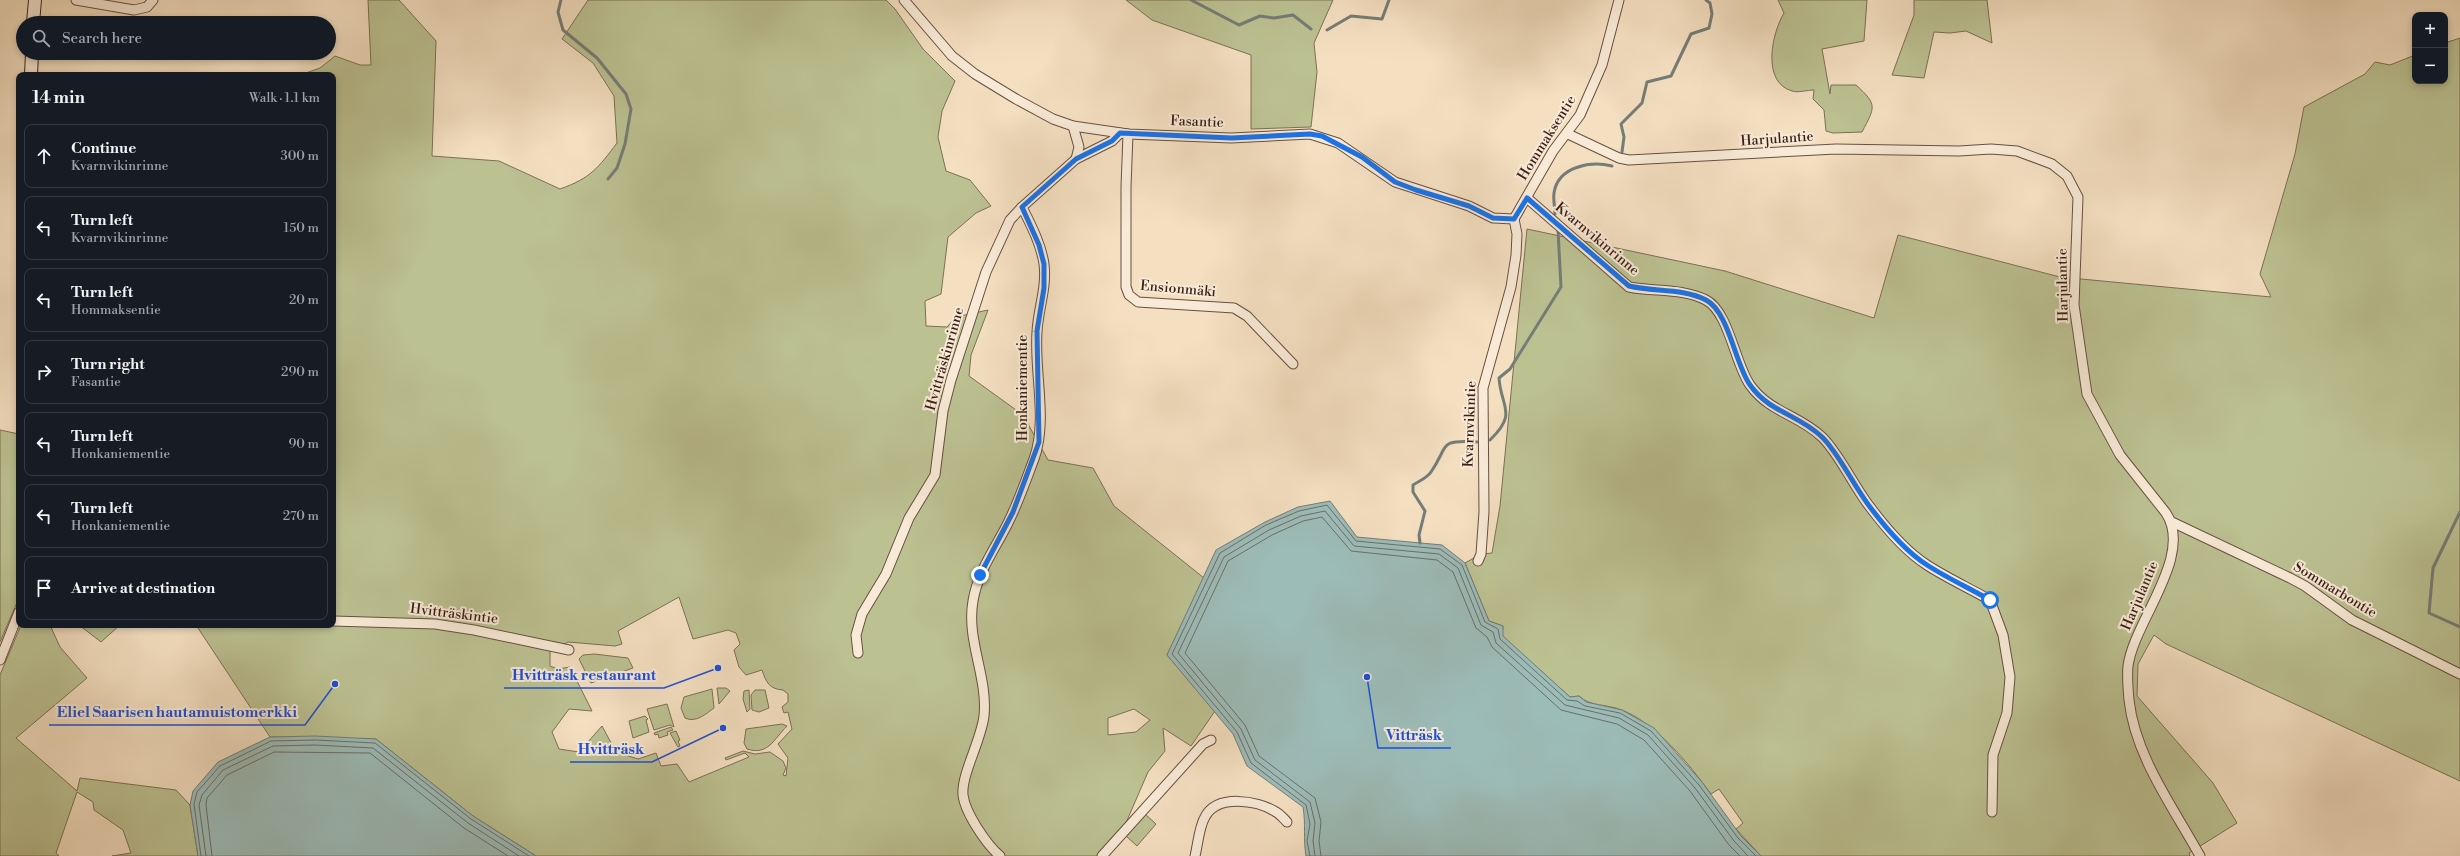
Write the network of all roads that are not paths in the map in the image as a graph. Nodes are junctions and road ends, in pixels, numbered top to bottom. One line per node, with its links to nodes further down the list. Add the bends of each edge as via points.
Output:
1 (34, 0): 6 (street)
2 (76, 0): 3 (street, via 134,10 147,7)
3 (153, 0)
4 (904, 0): 9 (street, Fasantie, via 952,56 975,74 1022,103)
5 (1619, 0): 11 (street, Hommaksentie, via 1602,65 1580,115)
6 (33, 16)
7 (32, 60): 8 (street)
8 (31, 72)
9 (1073, 126): 10 (street, Fasantie); 12 (street, via 1079,147)
10 (1124, 133): 12 (street); 15 (street, Fasantie, via 1232,138 1310,134 1322,136 1362,157 1395,182 1469,206 1493,218); 16 (street, Ensionmäki, via 1126,287 1129,295 1138,302 1191,304 1240,310)
11 (1568, 134): 13 (street, Hommaksentie, via 1553,150); 17 (street, Harjulantie, via 1619,158 1640,161 1836,149 1952,151 1991,148 2017,151 2052,164 2067,176 2078,197 2074,306 2087,394 2120,455)
12 (1076, 159): 14 (street)
13 (1527, 198): 15 (street, Hommaksentie); 26 (street, Kvarnvikinrinne, via 1629,286 1644,290 1673,291 1706,300 1719,313 1749,383 1764,402 1807,424 1824,438 1870,507 1899,540 1926,564 1990,600 2003,635 2010,677 2007,713 1993,755)
14 (1022, 207): 22 (street, Hvitträskinrinne, via 1010,220 986,272 943,411 935,475 909,518 886,574 862,614 856,635); 28 (street, Honkaniementie, via 1039,245 1044,264 1044,288 1037,331 1039,442 1013,512 980,575 973,602 974,648 985,696 980,738 964,780 963,796 970,815)
15 (1514, 219): 18 (street, Kvarnvikintie, via 1517,234 1511,287 1483,388 1484,512 1481,554)
16 (1293, 364)
17 (2172, 522): 24 (street, Sommarbontie, via 2300,583 2352,620); 31 (street, Harjulantie, via 2174,531 2170,563 2136,638 2128,666 2129,700 2140,747)
18 (1478, 561)
19 (16, 620): 23 (street)
20 (336, 621): 21 (street, Hvitträskintie, via 435,624)
21 (569, 650)
22 (858, 653)
23 (0, 660)
24 (2460, 674)
25 (1211, 740): 29 (street, via 1203,744)
26 (1992, 812)
27 (1287, 822): 30 (street, via 1276,812 1265,807 1239,801 1217,805 1204,818)
28 (1000, 856)
29 (1102, 856)
30 (1195, 856)
31 (2200, 856)

